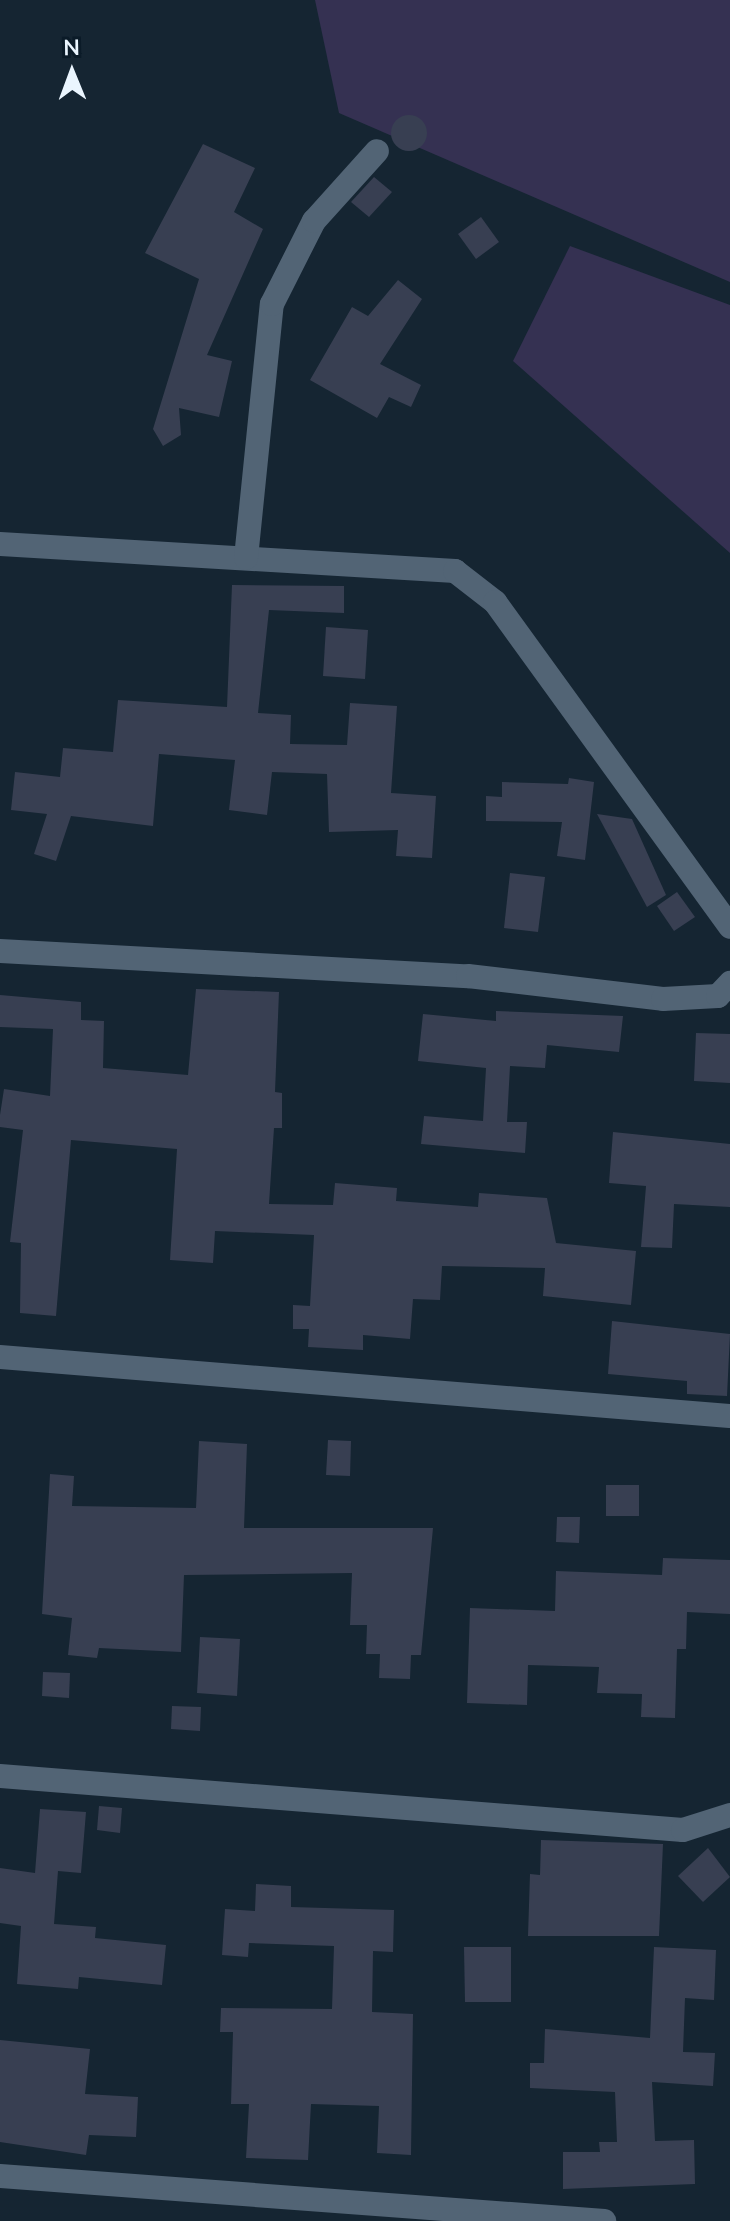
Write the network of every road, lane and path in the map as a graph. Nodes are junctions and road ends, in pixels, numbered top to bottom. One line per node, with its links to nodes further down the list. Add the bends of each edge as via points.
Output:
1 (377, 151): 3 (street, via 314,221 272,304)
2 (0, 544): 3 (street)
3 (246, 558): 4 (street, via 455,571 495,602)
4 (730, 927)
5 (0, 951): 6 (street, via 468,976 663,999 718,996)
6 (730, 983)
7 (0, 1357): 8 (street)
8 (730, 1416)
9 (0, 1776): 10 (street, via 683,1830)
10 (730, 1815)
11 (0, 2176): 12 (street)
12 (604, 2221)

